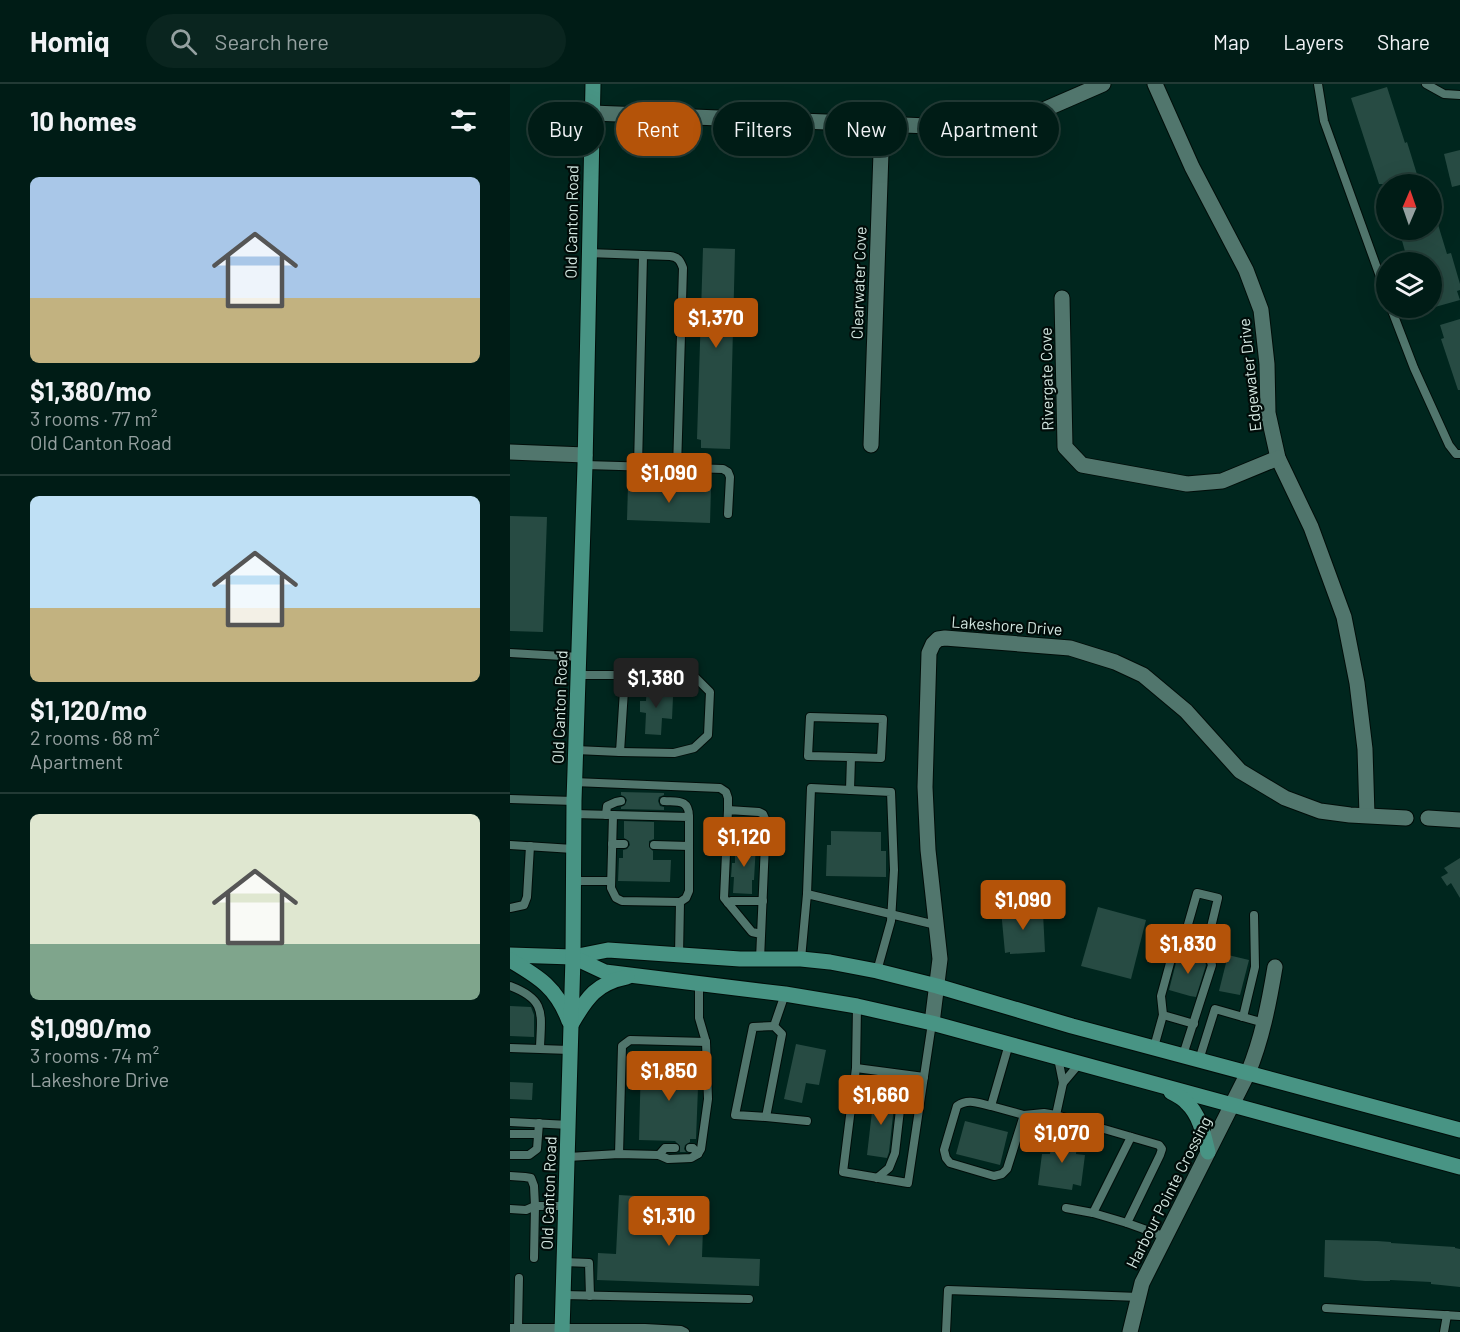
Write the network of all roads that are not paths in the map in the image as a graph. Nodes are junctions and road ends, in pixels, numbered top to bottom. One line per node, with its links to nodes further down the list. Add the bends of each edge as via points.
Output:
1 (593, 84): 7 (main road, Old Canton Road)
2 (1102, 84): 10 (street, via 1024,118 981,128)
3 (1155, 84): 21 (street, Edgewater Drive, via 1192,167 1246,270 1261,310 1268,413)
4 (1318, 84): 15 (lane, via 1324,121)
5 (1426, 84): 6 (lane, via 1444,93)
6 (1460, 95)
7 (592, 102)
8 (604, 113): 9 (street)
9 (825, 121)
10 (907, 124)
11 (591, 156): 13 (main road, Old Canton Road)
12 (881, 156): 18 (street, Clearwater Cove)
13 (588, 254): 14 (lane); 22 (main road, Old Canton Road)
14 (643, 256): 23 (lane); 24 (lane, via 677,257 681,261)
15 (1376, 265)
16 (1062, 298): 21 (street, Rivergate Cove, via 1065,447 1082,465 1187,484 1222,481)
17 (1395, 318): 20 (lane, via 1449,445)
18 (871, 445)
19 (510, 452): 22 (street)
20 (1460, 454)
21 (1278, 458): 41 (street, Edgewater Drive, via 1311,527 1344,617 1358,683)
22 (585, 460): 23 (lane); 27 (main road, Old Canton Road)
23 (638, 466): 24 (lane)
24 (677, 468): 25 (lane, via 728,472)
25 (728, 514)
26 (510, 653): 27 (lane)
27 (579, 657): 28 (main road, Old Canton Road)
28 (579, 675): 29 (lane); 30 (main road, Old Canton Road)
29 (624, 675): 31 (lane); 31 (lane, via 649,669 677,671 696,678 710,692 708,735 694,748 674,753)
30 (576, 750): 31 (lane); 33 (main road, Old Canton Road)
31 (620, 752)
32 (851, 757): 32 (lane, via 882,758 883,719 810,717 808,756); 34 (lane)
33 (574, 782): 38 (main road, Old Canton Road); 39 (lane, via 720,788 726,792)
34 (850, 790): 55 (lane, via 811,788); 60 (lane, via 891,792)
35 (510, 799): 38 (lane)
36 (621, 801): 40 (lane, via 608,806)
37 (664, 801): 42 (lane, via 685,804)
38 (574, 807): 40 (lane); 52 (main road, Old Canton Road)
39 (728, 810): 56 (lane, via 759,812 766,821); 58 (lane, via 724,898)
40 (609, 815): 42 (lane); 46 (lane)
41 (1366, 815): 43 (street, Lakeshore Drive); 62 (street, Lakeshore Drive, via 1320,811 1285,798 1240,771 1186,711 1143,675 1115,662 1070,648 938,639 929,653 926,787)
42 (689, 817): 51 (lane)
43 (1406, 818)
44 (1428, 818): 45 (street)
45 (1460, 820)
46 (612, 844): 47 (lane); 54 (lane)
47 (624, 844)
48 (510, 845): 50 (lane)
49 (654, 845): 51 (lane)
50 (530, 846): 52 (lane); 59 (lane, via 527,897 524,905)
51 (689, 846): 57 (lane, via 689,891)
52 (573, 849): 53 (main road, Old Canton Road)
53 (573, 881): 54 (lane); 68 (main road, Old Canton Road)
54 (611, 881): 57 (lane, via 616,898 622,901)
55 (807, 894): 60 (lane); 70 (lane)
56 (763, 901): 58 (lane); 63 (lane)
57 (680, 902): 67 (lane)
58 (728, 903): 63 (lane, via 752,932)
59 (510, 908)
60 (891, 915): 62 (lane); 74 (lane)
61 (1254, 915): 72 (lane)
62 (936, 925): 78 (street, Lakeshore Drive, via 940,959)
63 (762, 934): 69 (lane)
64 (1183, 942): 65 (lane); 65 (lane, via 1197,893 1218,898); 81 (lane, via 1173,952 1161,996)
65 (1206, 948): 85 (lane, via 1212,965)
66 (510, 955): 68 (main road)
67 (679, 955): 68 (main road, via 608,950); 69 (main road)
68 (573, 957): 75 (main road, via 605,972); 86 (main road, Old Canton Road)
69 (760, 959): 70 (main road)
70 (801, 959): 74 (main road)
71 (510, 960): 86 (main road, via 548,986 566,1010)
72 (1255, 967): 73 (lane); 82 (lane)
73 (1275, 967): 84 (street, Harbour Pointe Crossing)
74 (877, 971): 78 (main road)
75 (638, 975): 76 (main road); 86 (main road, via 599,987)
76 (699, 983): 79 (main road); 88 (lane, via 699,1018)
77 (510, 986): 92 (lane, via 536,1002)
78 (937, 986): 83 (street, Lakeshore Drive); 90 (main road)
79 (785, 994): 80 (main road); 87 (lane)
80 (857, 1006): 83 (main road); 98 (lane)
81 (1163, 1015): 85 (lane); 90 (lane)
82 (1243, 1017): 84 (lane); 96 (lane, via 1215,1009)
83 (932, 1023): 89 (main road); 101 (lane)
84 (1264, 1023): 99 (street, Harbour Pointe Crossing)
85 (1194, 1024): 94 (lane)
86 (571, 1025): 93 (main road, Old Canton Road)
87 (774, 1026): 108 (lane, via 782,1034); 108 (lane, via 753,1027 735,1115)
88 (706, 1042): 120 (lane, via 630,1040 622,1046); 121 (lane, via 708,1099)
89 (1010, 1044): 95 (main road); 105 (lane)
90 (1154, 1047): 94 (main road)
91 (510, 1048): 92 (lane)
92 (540, 1048): 93 (lane)
93 (570, 1050): 112 (main road, Old Canton Road)
94 (1184, 1055): 96 (main road)
95 (1058, 1058): 97 (main road); 102 (lane)
96 (1199, 1060): 99 (main road)
97 (1079, 1063): 102 (lane); 103 (main road)
98 (856, 1068): 100 (lane); 127 (lane, via 843,1172)
99 (1248, 1073): 104 (street, Harbour Pointe Crossing); 113 (main road)
100 (904, 1075): 101 (lane); 127 (lane, via 894,1153 889,1168)
101 (924, 1077): 127 (lane, via 908,1183)
102 (1063, 1083): 107 (lane)
103 (1161, 1085): 104 (main road); 119 (main road, via 1192,1108)
104 (1232, 1104): 119 (street, Harbour Pointe Crossing); 125 (main road)
105 (991, 1106): 106 (lane); 106 (lane, via 970,1100 957,1106 944,1150 950,1163 994,1176 1002,1173 1007,1169)
106 (1024, 1115): 107 (lane)
107 (1056, 1115): 116 (lane)
108 (766, 1117): 109 (lane)
109 (807, 1121)
110 (510, 1122): 111 (lane)
111 (539, 1123): 112 (lane); 115 (lane)
112 (569, 1125): 124 (main road, Old Canton Road)
113 (1460, 1130)
114 (510, 1134): 115 (lane)
115 (538, 1134): 122 (lane, via 537,1149 530,1155)
116 (1131, 1137): 132 (lane); 133 (lane, via 1162,1149)
117 (675, 1148): 123 (lane, via 665,1148)
118 (690, 1148): 121 (lane)
119 (1208, 1152): 134 (street, Harbour Pointe Crossing)
120 (619, 1154): 123 (lane); 124 (lane)
121 (698, 1154): 123 (lane, via 668,1159)
122 (510, 1155)
123 (658, 1155)
124 (568, 1156): 129 (main road, Old Canton Road)
125 (1460, 1167)
126 (510, 1176): 128 (lane, via 531,1178)
127 (877, 1178)
128 (535, 1206): 129 (lane); 131 (lane); 135 (lane)
129 (566, 1206): 136 (main road, Old Canton Road)
130 (1066, 1208): 132 (lane)
131 (510, 1209)
132 (1094, 1213): 133 (lane)
133 (1127, 1223): 134 (lane)
134 (1166, 1238): 140 (street, Harbour Pointe Crossing, via 1142,1283)
135 (534, 1258)
136 (564, 1262): 138 (main road, Old Canton Road); 139 (lane, via 590,1263)
137 (519, 1278): 145 (lane)
138 (563, 1295): 139 (lane); 146 (main road, Old Canton Road)
139 (590, 1296): 141 (lane)
140 (1139, 1297): 148 (lane, via 948,1290); 149 (street, Harbour Pointe Crossing)
141 (749, 1299)
142 (1326, 1308): 143 (lane)
143 (1447, 1315): 144 (lane); 150 (lane)
144 (1460, 1316)
145 (514, 1328): 146 (lane)
146 (562, 1330): 147 (lane, via 645,1328)
147 (686, 1332)
148 (946, 1332)
149 (1130, 1332)
150 (1444, 1332)

